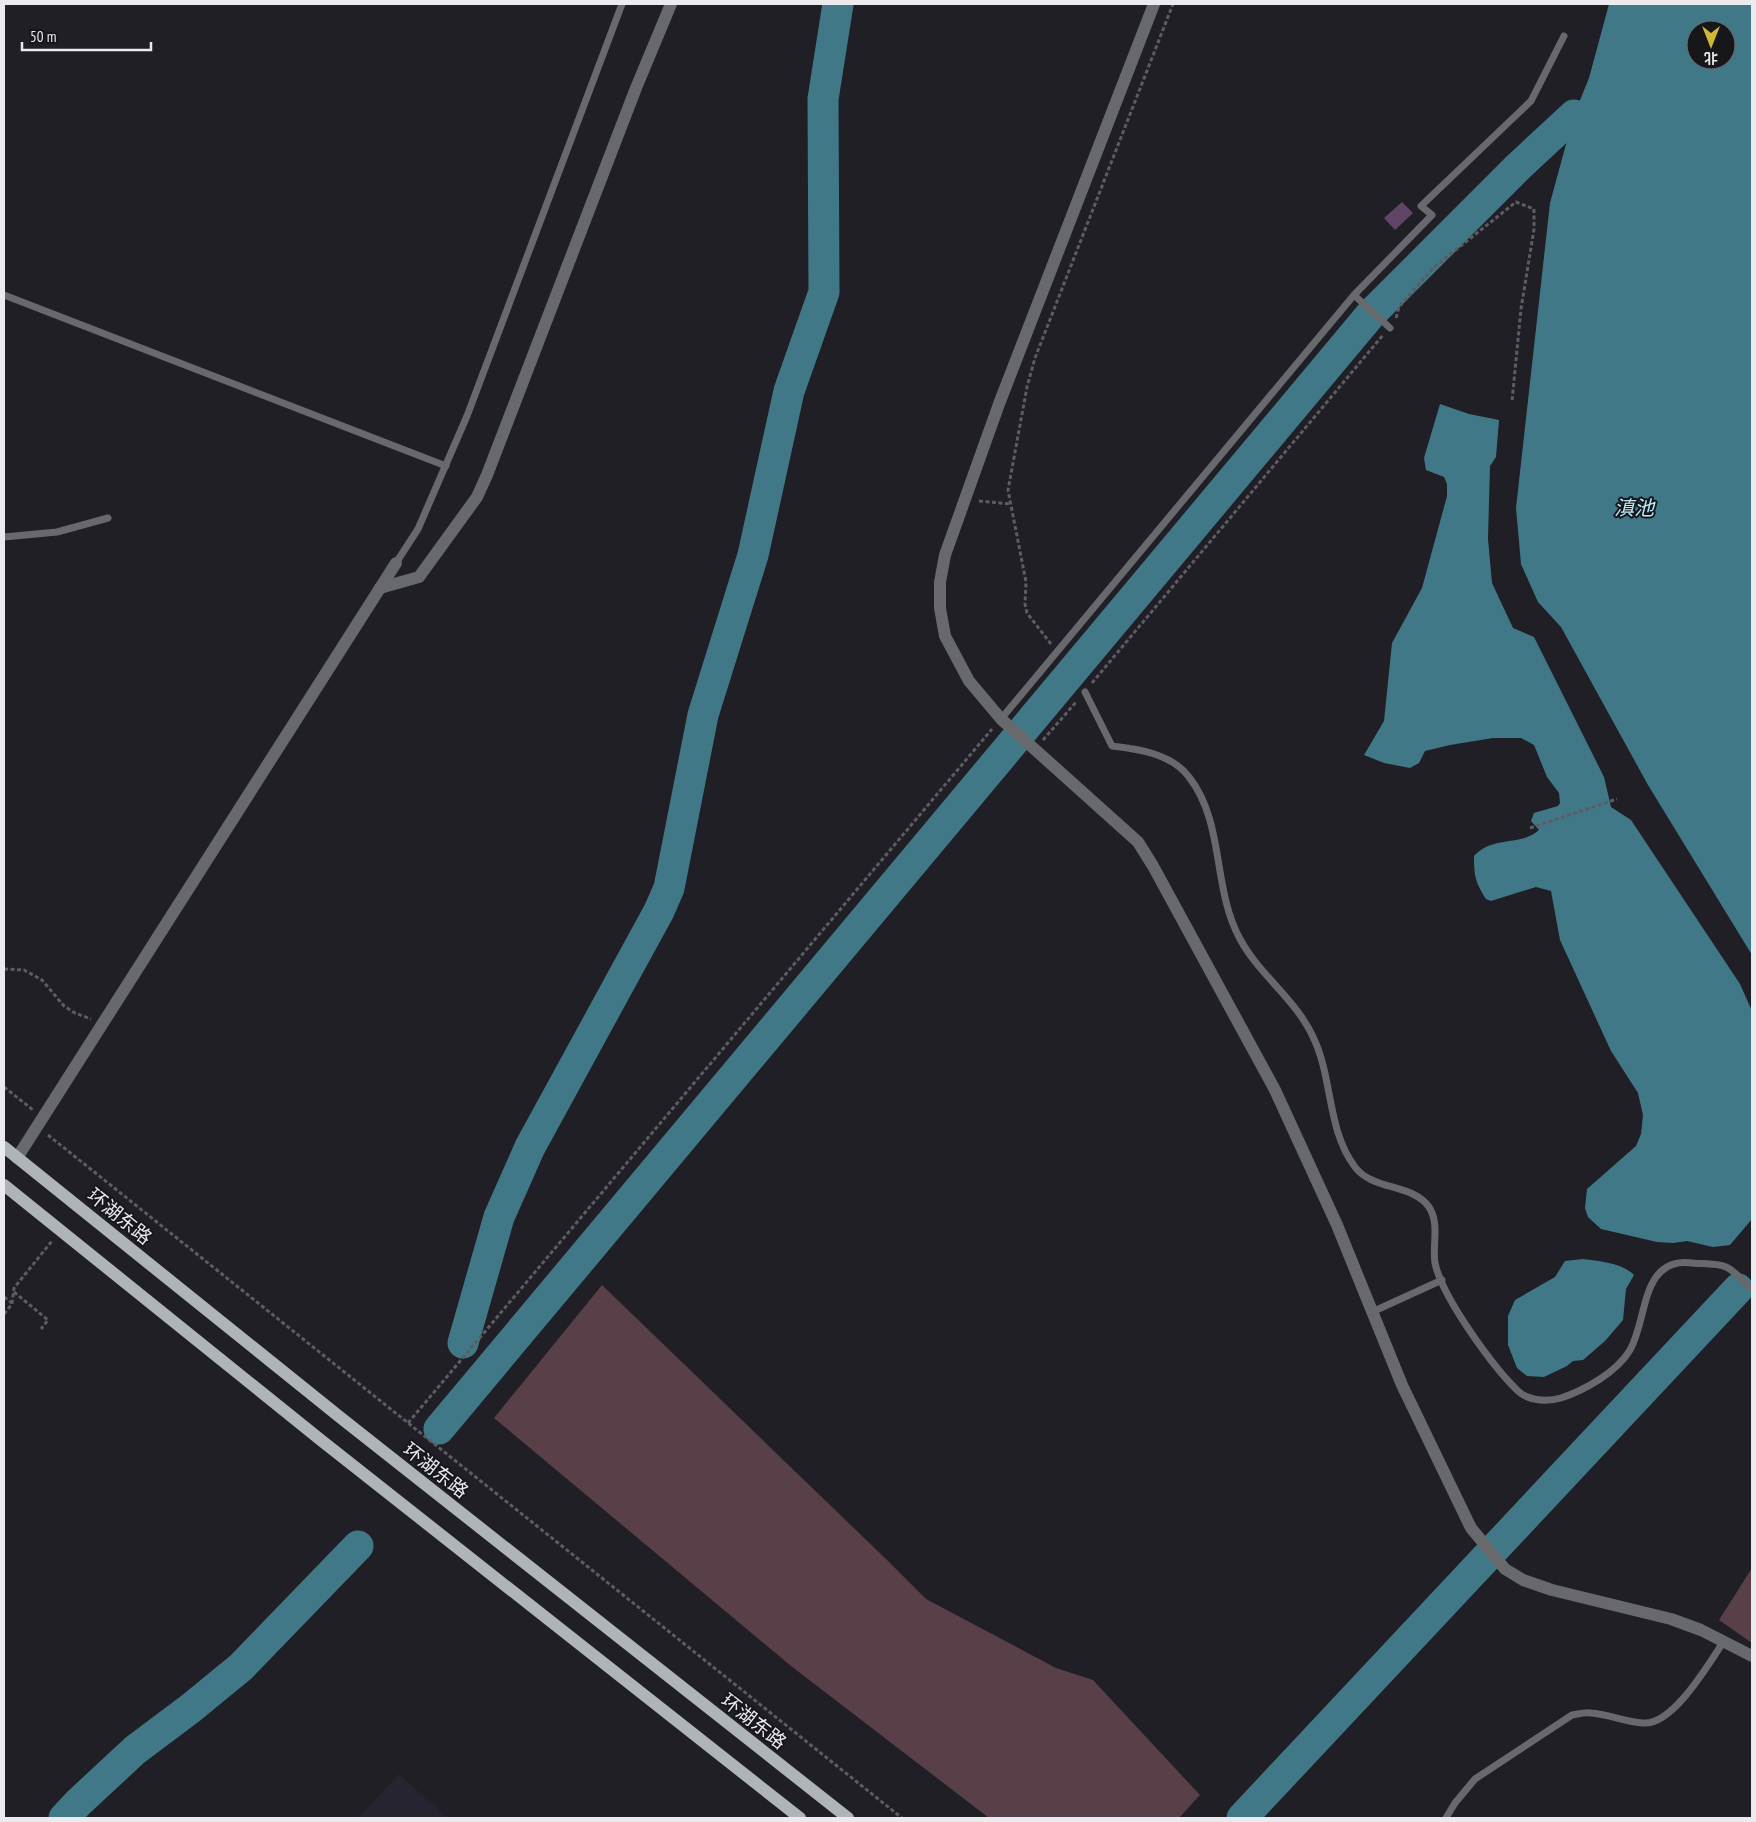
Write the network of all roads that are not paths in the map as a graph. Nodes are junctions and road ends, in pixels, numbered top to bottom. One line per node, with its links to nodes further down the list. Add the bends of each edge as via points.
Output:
1 (622, 4): 8 (lane)
2 (671, 4): 12 (street, via 477,497 419,577)
3 (1154, 4): 14 (street, via 999,404 945,555 940,582 945,636 969,681)
4 (1564, 36): 6 (lane, via 1531,101 1421,206 1432,215)
5 (4, 295): 8 (lane)
6 (1356, 297): 7 (lane); 14 (lane, via 1057,651)
7 (1390, 328)
8 (446, 466): 11 (lane, via 418,529)
9 (108, 518): 10 (lane, via 57,532)
10 (4, 537)
11 (396, 563): 12 (street)
12 (380, 588): 16 (street)
13 (1086, 692): 18 (lane, via 1112,746 1142,750 1167,760 1187,774 1199,790 1214,836 1229,912 1239,938 1302,1014 1314,1037 1322,1057 1335,1126 1344,1151 1358,1171 1379,1183 1415,1194 1429,1206 1434,1220 1436,1263)
14 (1006, 723): 20 (street, via 1138,842 1153,866 1275,1090 1337,1225)
15 (4, 1147): 16 (main road, 环湖东路)
16 (18, 1158): 24 (main road, 环湖东路)
17 (4, 1185): 23 (main road)
18 (1442, 1280): 19 (lane, via 1468,1328 1498,1371 1521,1394 1535,1399 1556,1400 1598,1380 1622,1361 1631,1349 1640,1326 1646,1296 1654,1279 1667,1266 1680,1262 1725,1267); 20 (lane)
19 (1752, 1288)
20 (1372, 1312): 21 (street, via 1402,1385 1471,1528 1504,1569 1522,1580 1552,1590 1671,1619)
21 (1724, 1641): 22 (street); 25 (lane, via 1681,1702 1663,1717 1646,1724 1590,1712 1572,1715 1475,1780)
22 (1752, 1656)
23 (800, 1818)
24 (848, 1818)
25 (1446, 1818)

